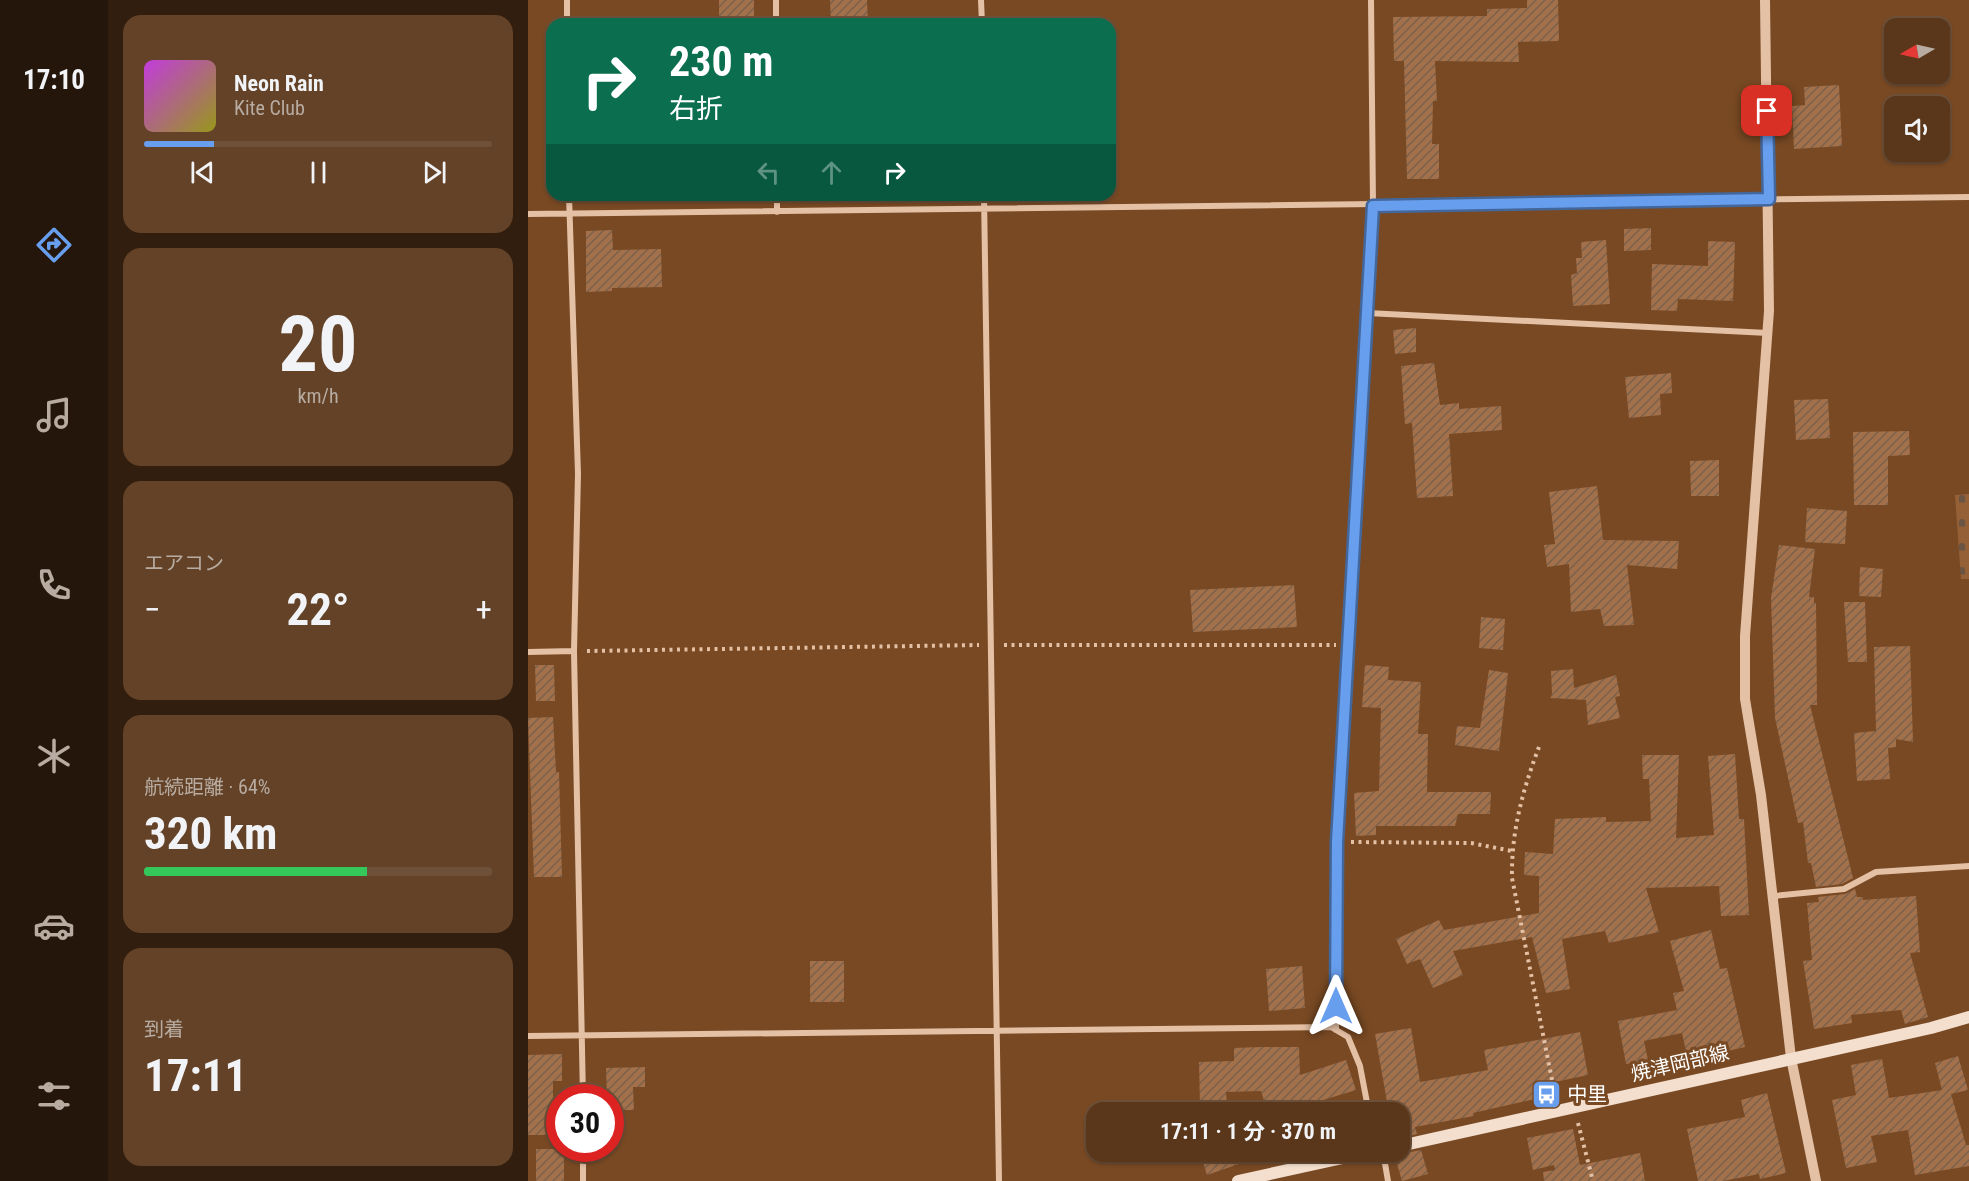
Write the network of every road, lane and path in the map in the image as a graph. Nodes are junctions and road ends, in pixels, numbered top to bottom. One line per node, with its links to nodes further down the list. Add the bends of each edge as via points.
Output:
1 (567, 0): 6 (street)
2 (776, 0): 7 (street)
3 (981, 0): 8 (street)
4 (1371, 0): 14 (street)
5 (1765, 0): 10 (street)
6 (567, 18)
7 (776, 18)
8 (981, 18)
9 (1969, 197): 10 (street)
10 (1769, 199): 14 (street); 20 (street)
11 (570, 201): 18 (street)
12 (777, 201): 16 (street)
13 (984, 201): 15 (street)
14 (1373, 206): 15 (street); 19 (street)
15 (984, 209): 16 (street); 32 (street)
16 (777, 212): 18 (street)
17 (528, 214): 18 (street)
18 (570, 214): 24 (street, via 578,474)
19 (1367, 313): 20 (street); 23 (street)
20 (1768, 333): 30 (street, via 1745,636 1745,699)
21 (984, 645): 24 (path)
22 (996, 645): 23 (path)
23 (1348, 645): 27 (street)
24 (574, 651): 25 (street); 34 (street)
25 (528, 652)
26 (1539, 747): 28 (path, via 1524,786)
27 (1337, 842): 28 (path, via 1471,843); 33 (street)
28 (1512, 850): 40 (path, via 1512,879)
29 (1969, 866): 30 (street, via 1876,872 1844,889)
30 (1774, 897): 36 (street)
31 (1969, 1017): 36 (main road, 焼津岡部線)
32 (995, 1030): 33 (street, via 1331,1027); 34 (street); 46 (street)
33 (1336, 1030): 38 (street, via 1348,1037 1360,1066)
34 (583, 1035): 35 (street); 37 (street)
35 (528, 1036)
36 (1791, 1058): 39 (main road, 焼津岡部線); 50 (street)
37 (583, 1084)
38 (1367, 1102)
39 (1575, 1107): 40 (main road, 焼津岡部線); 49 (path)
40 (1558, 1111): 41 (main road, 焼津岡部線)
41 (1410, 1144)
42 (583, 1162): 45 (street)
43 (1324, 1162): 47 (main road)
44 (1385, 1162): 48 (street)
45 (583, 1181)
46 (999, 1181)
47 (1238, 1181)
48 (1388, 1181)
49 (1593, 1181)
50 (1816, 1181)

